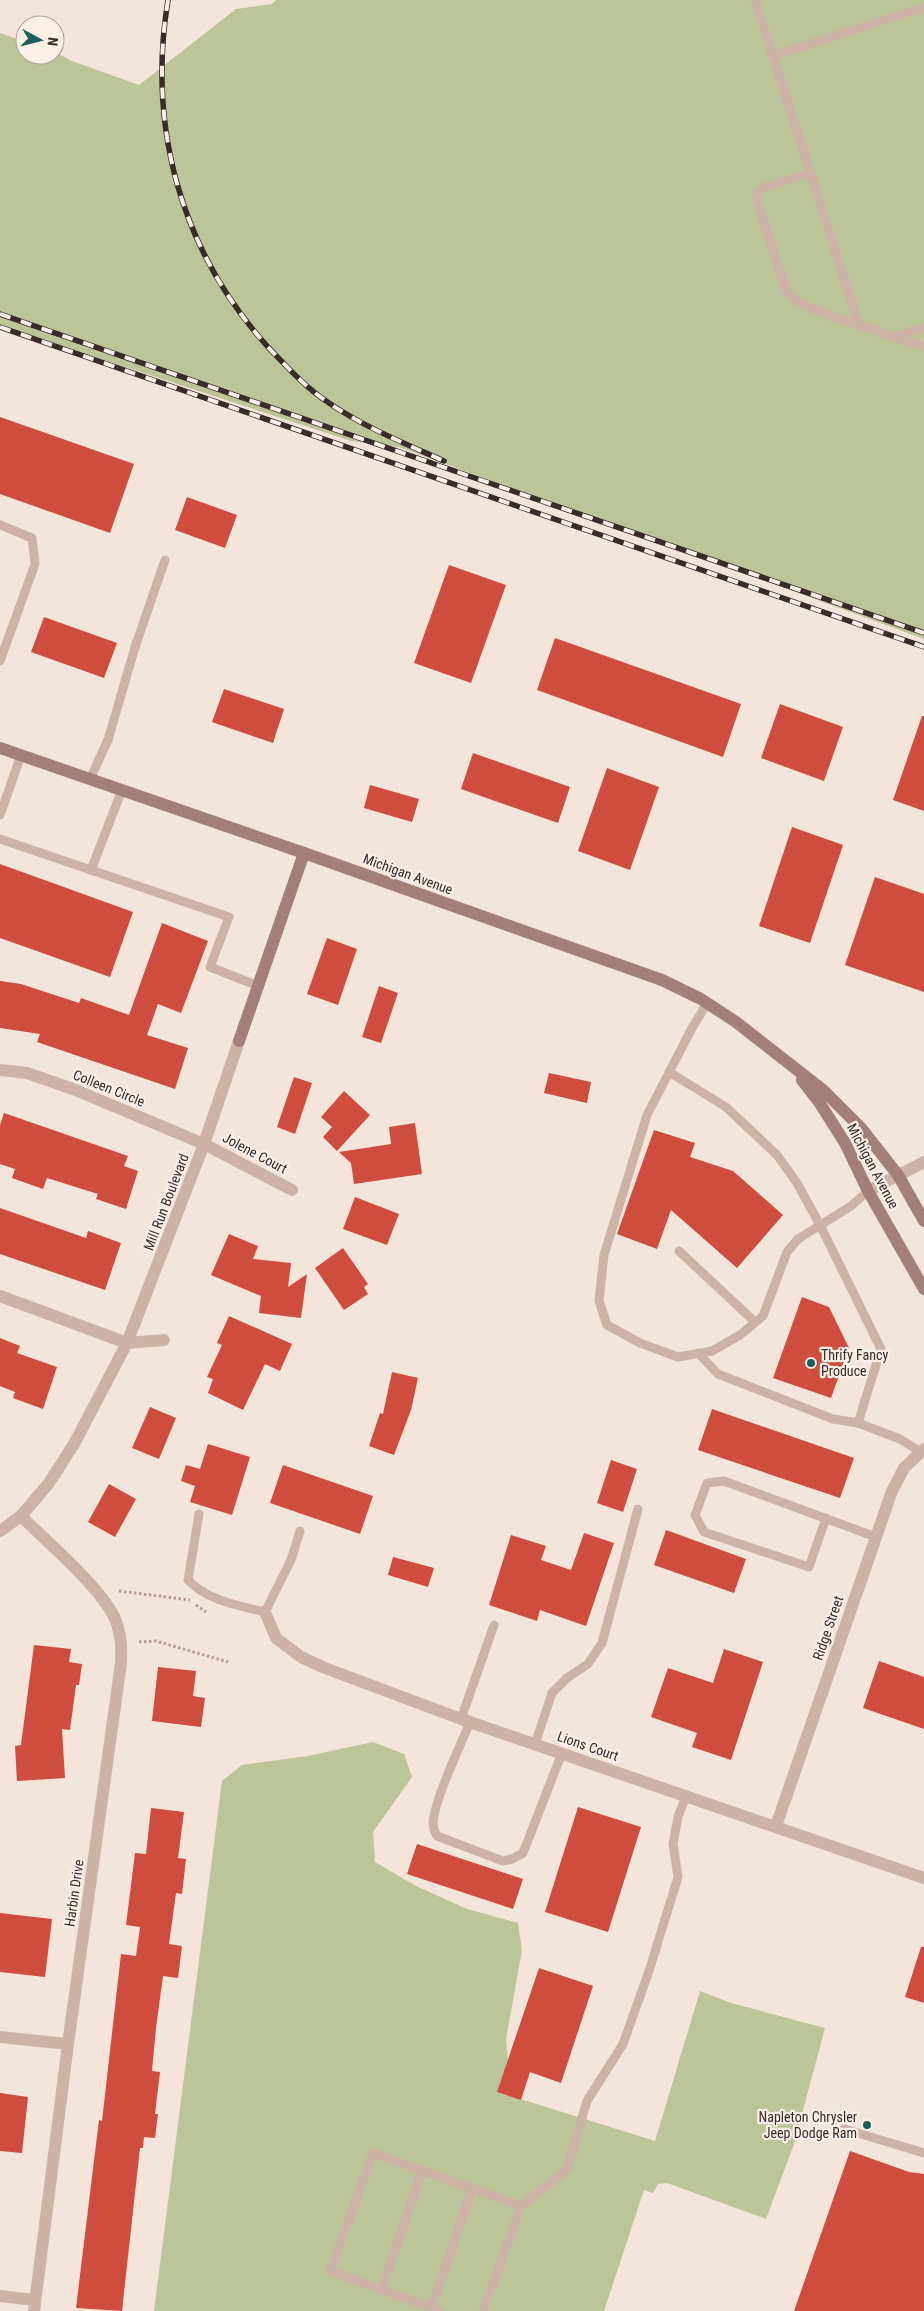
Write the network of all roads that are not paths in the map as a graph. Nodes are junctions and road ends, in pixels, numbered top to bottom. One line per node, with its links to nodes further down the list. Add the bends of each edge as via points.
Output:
1 (755, 0): 3 (lane)
2 (924, 7): 3 (lane)
3 (772, 56): 4 (lane)
4 (810, 174): 5 (lane); 5 (lane, via 758,192 757,201 786,290 791,298 802,304)
5 (860, 325): 7 (lane)
6 (924, 327): 7 (lane)
7 (894, 336): 8 (lane)
8 (924, 347)
9 (0, 525): 11 (lane, via 32,538 35,564)
10 (165, 560): 14 (lane, via 108,740)
11 (0, 661)
12 (0, 748): 13 (main road, Michigan Avenue)
13 (21, 755): 14 (main road, Michigan Avenue); 16 (lane)
14 (90, 779): 15 (main road, Michigan Avenue)
15 (122, 790): 18 (main road, Michigan Avenue); 19 (lane)
16 (0, 815)
17 (0, 839): 19 (lane)
18 (304, 853): 20 (main road, Mill Run Boulevard); 21 (main road, Michigan Avenue, via 662,980)
19 (91, 870): 20 (lane, via 229,917 210,967)
20 (258, 986): 22 (main road, Mill Run Boulevard)
21 (708, 1003): 23 (main road, Michigan Avenue); 25 (lane)
22 (239, 1041): 26 (street, Mill Run Boulevard)
23 (788, 1062): 28 (main road, Michigan Avenue, via 823,1090 861,1128); 30 (main road, Michigan Avenue, via 845,1143)
24 (0, 1070): 26 (street, Colleen Circle, via 27,1073 73,1089)
25 (669, 1072): 32 (lane, via 726,1107 777,1155); 39 (lane, via 647,1115 604,1255 598,1301 607,1325 640,1343 678,1356)
26 (204, 1144): 29 (street, Jolene Court); 38 (street, Mill Run Boulevard)
27 (924, 1162): 28 (street)
28 (898, 1175): 30 (street); 31 (main road, Michigan Avenue)
29 (292, 1190)
30 (868, 1191): 32 (lane); 34 (main road, Michigan Avenue)
31 (924, 1221)
32 (820, 1225): 36 (lane, via 798,1239 787,1252 763,1316); 40 (lane, via 881,1349)
33 (679, 1251): 36 (lane)
34 (924, 1289)
35 (0, 1296): 38 (street)
36 (755, 1322): 39 (lane, via 712,1351)
37 (164, 1340): 38 (street)
38 (127, 1343): 44 (street, Mill Run Boulevard, via 74,1444 49,1483)
39 (698, 1353): 40 (lane, via 718,1374 833,1418)
40 (858, 1423): 41 (lane)
41 (922, 1451): 48 (street, Ridge Street, via 898,1478)
42 (638, 1509): 52 (lane, via 602,1643 588,1664 552,1693)
43 (199, 1514): 49 (lane, via 188,1580 197,1590 218,1600)
44 (21, 1516): 46 (street, Mill Run Boulevard); 58 (street, Harbin Drive, via 103,1598 116,1621 122,1643)
45 (826, 1518): 45 (lane, via 724,1480 707,1483 696,1515 704,1532 809,1567); 48 (lane)
46 (0, 1531)
47 (300, 1531): 49 (lane, via 291,1560)
48 (876, 1537): 55 (street, Ridge Street)
49 (265, 1612): 51 (street, Lions Court, via 276,1638 324,1668)
50 (494, 1625): 51 (lane)
51 (465, 1720): 52 (street, Lions Court); 53 (lane, via 433,1829 437,1836 503,1861 523,1853)
52 (535, 1744): 53 (street, Lions Court)
53 (562, 1753): 54 (street, Lions Court)
54 (686, 1796): 55 (street, Lions Court); 63 (lane, via 673,1844 678,1877 650,1971 623,2044 587,2101 566,2169)
55 (776, 1826): 56 (street, Lions Court)
56 (924, 1878)
57 (0, 2036): 58 (street)
58 (68, 2044): 66 (street, Harbin Drive)
59 (844, 2129): 60 (lane)
60 (924, 2153)
61 (422, 2171): 62 (lane); 64 (lane); 64 (lane, via 373,2152 330,2271)
62 (472, 2189): 63 (lane); 67 (lane)
63 (521, 2206): 68 (lane)
64 (381, 2290): 67 (lane)
65 (0, 2296): 66 (street)
66 (34, 2306)
67 (435, 2309)
68 (483, 2311)

